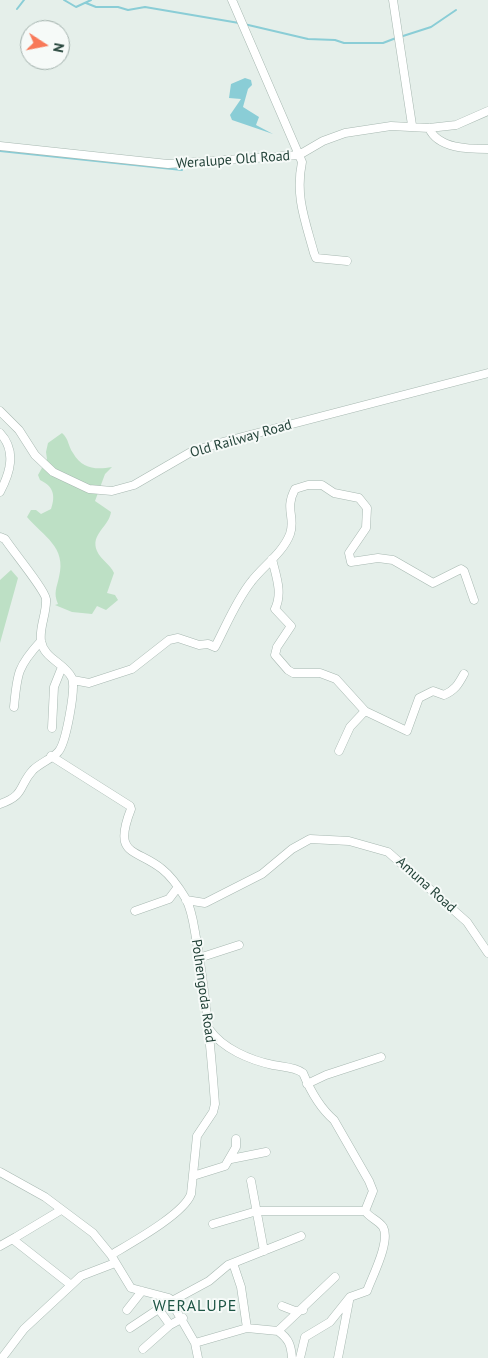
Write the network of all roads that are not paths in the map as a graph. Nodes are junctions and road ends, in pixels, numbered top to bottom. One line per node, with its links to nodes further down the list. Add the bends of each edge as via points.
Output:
1 (232, 0): 8 (street)
2 (393, 0): 4 (street)
3 (488, 111): 5 (street, Weralupe Old Road, via 456,125)
4 (412, 125): 5 (street, Weralupe Old Road); 8 (street, Weralupe Old Road, via 345,133)
5 (429, 128): 7 (street, via 445,143)
6 (0, 146): 8 (street, Weralupe Old Road, via 168,164)
7 (488, 149)
8 (299, 155): 9 (street, via 302,162 298,181 301,206 316,258)
9 (347, 261)
10 (488, 373): 11 (street, Old Railway Road, via 212,445 176,460 134,485 112,491 89,489 53,472)
11 (0, 411)
12 (0, 433): 13 (street, via 11,458 9,474)
13 (0, 492)
14 (0, 537): 17 (street, via 5,539 43,590 45,610)
15 (272, 559): 16 (street, via 290,534 292,519 288,501 295,489 322,485 334,493 359,498 367,508 366,528 349,553 351,562 378,558 393,560 433,583 461,569); 20 (street, via 250,583 215,647 208,644 199,646 178,638 169,640 132,669 89,683); 22 (street, via 279,594 275,609 291,626 277,646 275,655 293,673 320,673 336,679)
16 (474, 600)
17 (41, 641): 18 (street, via 46,652); 21 (street, via 23,660 16,677)
18 (62, 667): 20 (street); 23 (street, via 54,686)
19 (464, 674): 22 (street, via 451,692 444,695 433,691 418,698 407,731)
20 (73, 680): 25 (street, via 73,696 63,743 58,753)
21 (14, 707)
22 (366, 711): 24 (street, via 350,727)
23 (52, 728)
24 (339, 751)
25 (51, 756): 26 (street, via 32,771 19,795); 27 (street, Polhengoda Road, via 130,806 126,833 130,852 162,869)
26 (0, 804)
27 (178, 888): 28 (street, Polhengoda Road); 29 (street, via 169,899)
28 (186, 900): 31 (street, Amuna Road, via 205,903 262,874 292,849 310,839 349,841 388,852 467,922); 32 (street, Polhengoda Road, via 191,910)
29 (135, 911)
30 (240, 944): 32 (street)
31 (488, 953)
32 (199, 958): 33 (street, Polhengoda Road)
33 (207, 1026): 35 (street, via 230,1049 266,1064 300,1070); 40 (street, Polhengoda Road, via 215,1104 197,1136)
34 (381, 1057): 35 (street)
35 (307, 1084): 44 (street, via 334,1120 369,1181 373,1191)
36 (236, 1138): 38 (street)
37 (266, 1152): 38 (street)
38 (231, 1159): 40 (street, via 215,1171)
39 (0, 1172): 42 (street, via 45,1197)
40 (193, 1176): 50 (street, Polhengoda Road, via 188,1202 162,1223)
41 (251, 1181): 43 (street)
42 (61, 1210): 47 (street); 50 (street, via 93,1232)
43 (257, 1211): 44 (street); 45 (street); 49 (street)
44 (365, 1211): 56 (street, via 384,1230 384,1246 367,1292)
45 (213, 1224)
46 (301, 1236): 49 (street)
47 (16, 1238): 48 (street); 54 (street, via 16,1242)
48 (0, 1246)
49 (264, 1252): 52 (street)
50 (111, 1255): 51 (street)
51 (115, 1263): 54 (street, via 81,1276); 55 (street, via 131,1288)
52 (233, 1263): 57 (street, via 219,1270 209,1281); 64 (street, via 242,1287)
53 (335, 1278): 60 (street)
54 (71, 1285): 68 (street, via 24,1329)
55 (142, 1291): 57 (street); 59 (street)
56 (350, 1297): 71 (street, via 330,1322 306,1337); 72 (street)
57 (172, 1301): 61 (street)
58 (282, 1306): 60 (street)
59 (127, 1310)
60 (303, 1310): 65 (street)
61 (183, 1318): 62 (street); 66 (street)
62 (170, 1326): 63 (street, via 157,1310); 67 (street)
63 (130, 1328)
64 (247, 1328): 65 (street); 66 (street)
65 (278, 1331): 70 (street, via 291,1346)
66 (196, 1344): 69 (street)
67 (143, 1348)
68 (2, 1358)
69 (198, 1358)
70 (292, 1358)
71 (300, 1358)
72 (338, 1358)

